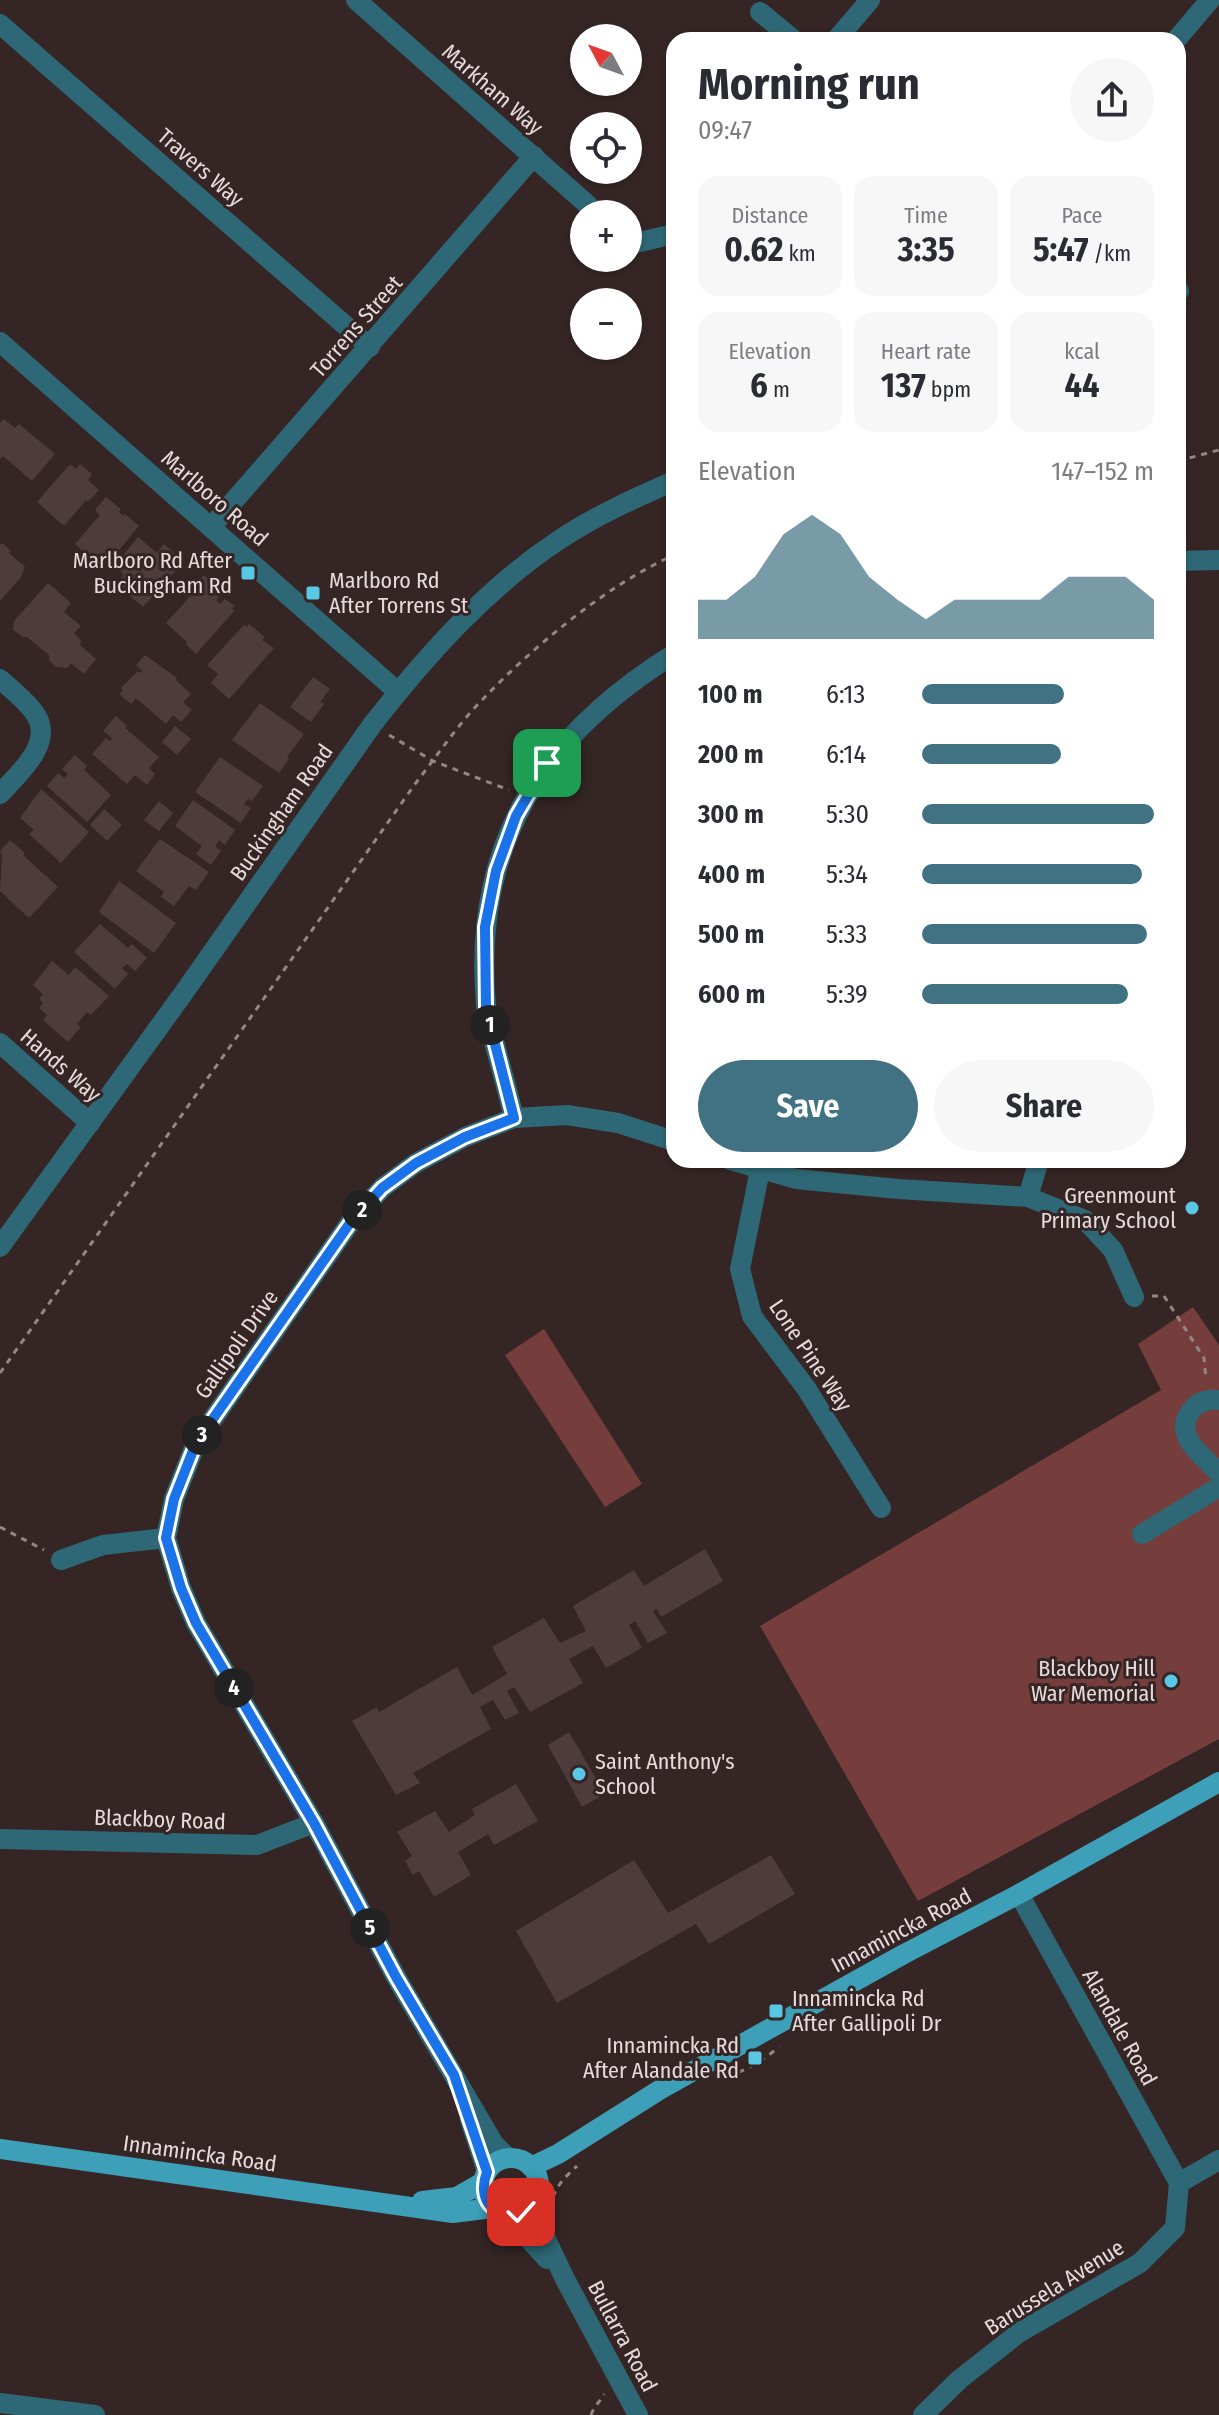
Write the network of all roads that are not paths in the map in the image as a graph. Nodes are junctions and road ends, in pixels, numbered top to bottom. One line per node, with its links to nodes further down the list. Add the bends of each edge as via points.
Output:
1 (356, 0): 9 (street, Markham Way)
2 (870, 0): 7 (street)
3 (1210, 0): 8 (street)
4 (760, 12): 6 (street)
5 (0, 24): 14 (street, Travers Way)
6 (784, 32)
7 (843, 32)
8 (1183, 32)
9 (534, 156): 10 (street, Markham Way); 14 (street, Torrens Street)
10 (583, 200)
11 (666, 236): 12 (street)
12 (642, 241)
13 (0, 342): 16 (street, Marlboro Road)
14 (370, 347): 16 (street, Torrens Street)
15 (666, 484): 21 (street, Buckingham Road, via 560,539 501,583)
16 (212, 526): 21 (street, Marlboro Road)
17 (1219, 560): 18 (street)
18 (1186, 561)
19 (666, 659): 24 (street, via 585,721 547,763 516,816 496,871 485,927 486,1009)
20 (0, 679): 22 (street, via 37,716 41,730 39,745)
21 (398, 692): 25 (street, Buckingham Road)
22 (0, 794)
23 (0, 1043): 25 (street, Hands Way)
24 (514, 1118): 26 (street, Gallipoli Drive, via 567,1115); 38 (street, Gallipoli Drive, via 416,1163 382,1188 350,1223 196,1443 174,1499)
25 (90, 1123): 31 (street, Buckingham Road)
26 (666, 1138)
27 (754, 1168): 29 (street)
28 (1037, 1168): 30 (street)
29 (760, 1170): 30 (street, via 796,1179); 36 (street, Lone Pine Way, via 740,1269 752,1316 806,1388)
30 (1028, 1197): 32 (street, via 1085,1220 1113,1250)
31 (0, 1247)
32 (1134, 1297)
33 (1214, 1400): 34 (street, via 1188,1414 1185,1436)
34 (1219, 1473)
35 (1219, 1487): 37 (street)
36 (881, 1508)
37 (1142, 1534)
38 (166, 1538): 39 (street, via 103,1545); 41 (street, Gallipoli Drive, via 196,1623)
39 (61, 1560)
40 (1219, 1782): 43 (main road, Innamincka Road)
41 (314, 1823): 42 (street, Blackboy Road, via 257,1845); 44 (street, Gallipoli Drive)
42 (0, 1839)
43 (1019, 1894): 48 (main road, Innamincka Road, via 606,2122); 50 (street, Alandale Road)
44 (454, 2075): 46 (street, Gallipoli Drive, via 494,2144); 49 (street, Gallipoli Drive)
45 (0, 2149): 51 (main road, Innamincka Road)
46 (508, 2158): 48 (main road, via 525,2162); 49 (main road)
47 (1219, 2160): 50 (street)
48 (535, 2175): 53 (main road, via 534,2201)
49 (485, 2177): 51 (main road, Innamincka Road, via 457,2197); 52 (main road, via 483,2192)
50 (1179, 2183): 58 (street, Barussela Avenue, via 1175,2228 1140,2263 1020,2332)
51 (394, 2205): 52 (main road, Innamincka Road, via 453,2213)
52 (492, 2208): 53 (main road)
53 (520, 2212): 55 (street, Bullarra Road, via 527,2237 566,2281)
54 (0, 2403): 56 (street)
55 (635, 2410): 57 (street)
56 (95, 2415)
57 (613, 2415)
58 (923, 2415)

